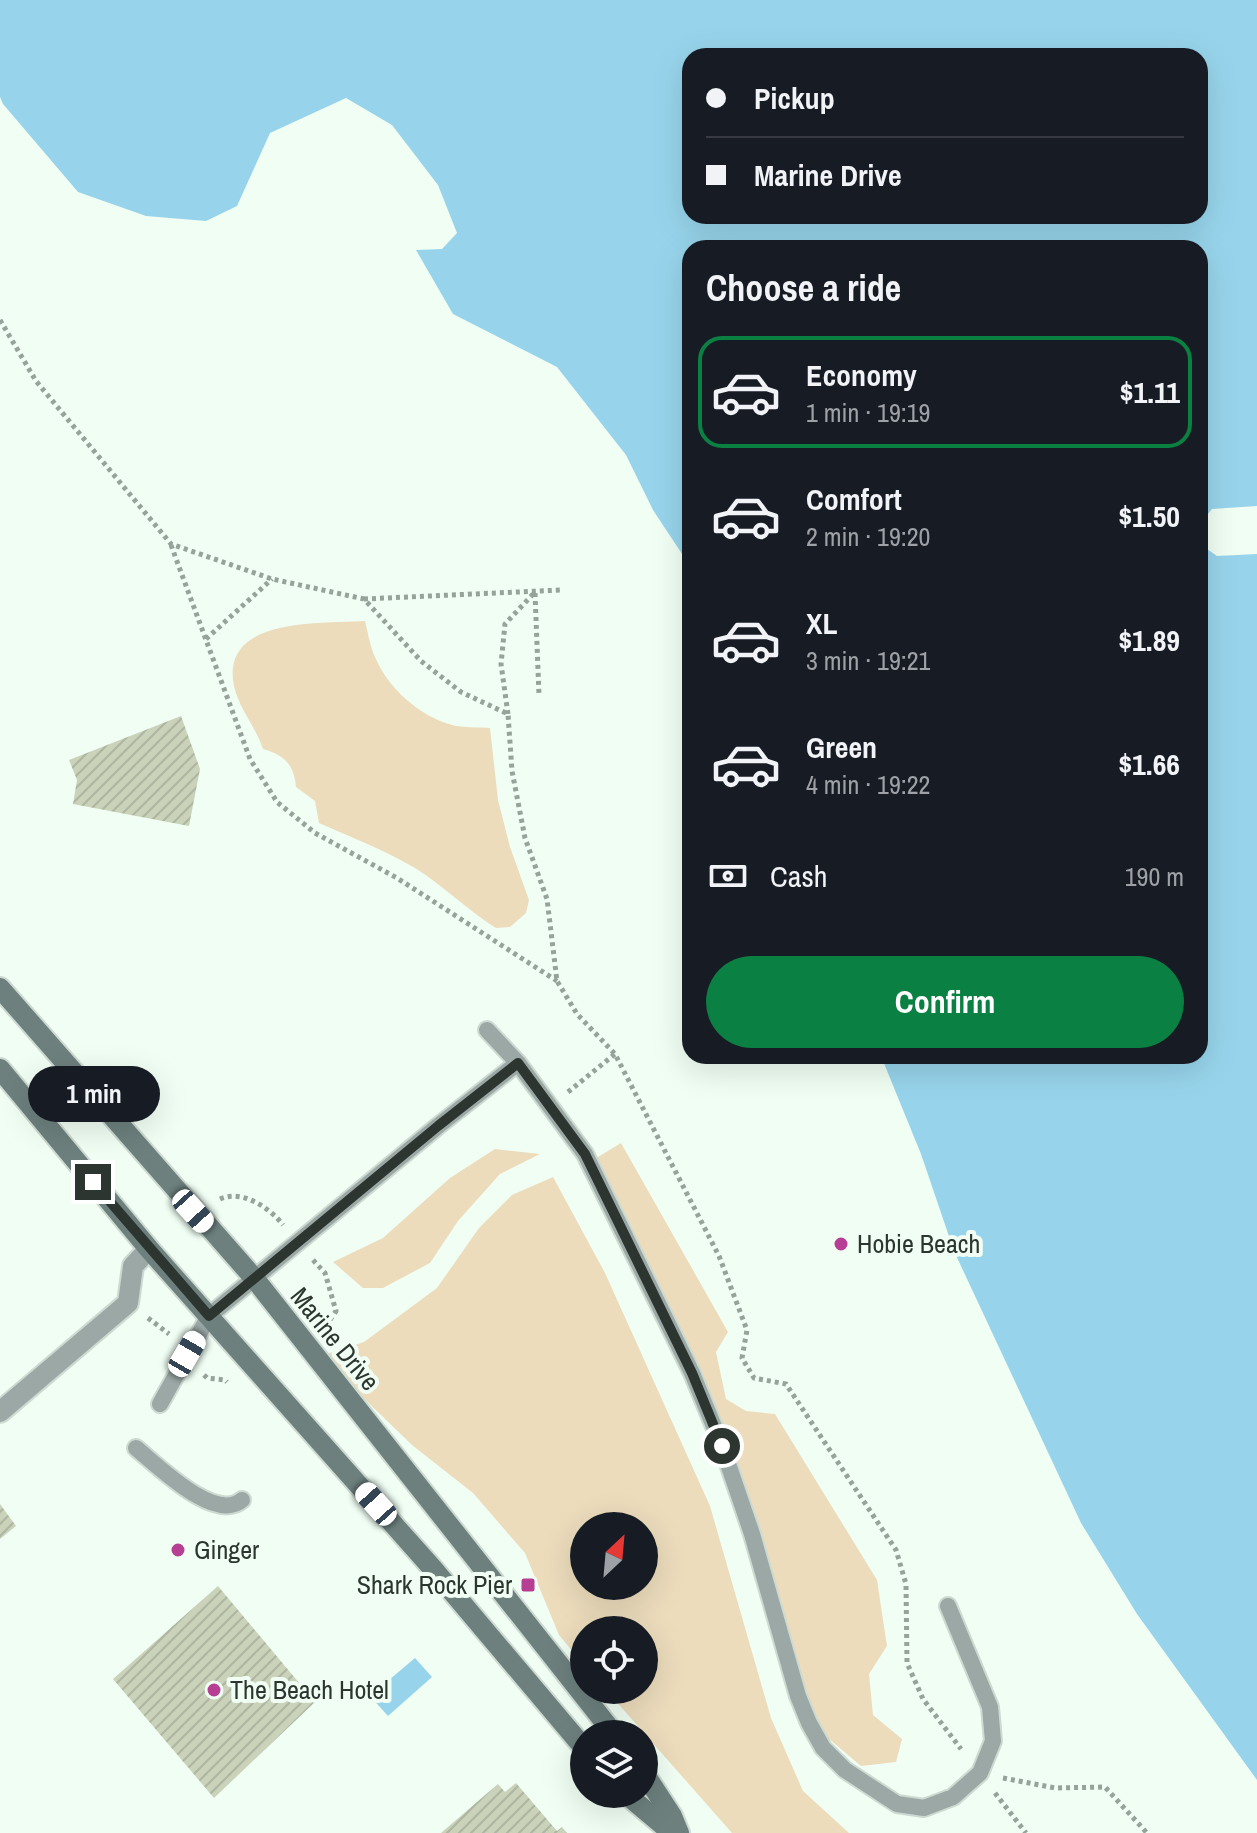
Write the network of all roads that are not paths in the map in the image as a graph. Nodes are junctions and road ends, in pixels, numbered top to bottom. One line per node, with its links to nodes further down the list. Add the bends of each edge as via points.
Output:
1 (0, 988): 6 (main road, Marine Drive)
2 (487, 1030): 3 (lane)
3 (518, 1063): 6 (lane); 12 (lane, via 585,1154 692,1373 752,1534 798,1696 823,1748 845,1770 897,1804 924,1808 953,1797 980,1773 993,1741 990,1707)
4 (0, 1069): 5 (main road)
5 (149, 1249): 7 (main road); 9 (street, via 133,1266 128,1303)
6 (254, 1278): 7 (lane); 13 (main road, Marine Drive)
7 (209, 1316): 8 (lane); 14 (main road)
8 (160, 1404)
9 (0, 1412)
10 (136, 1448): 11 (lane, via 198,1496 219,1506)
11 (242, 1500)
12 (948, 1606)
13 (603, 1720)
14 (570, 1731)
15 (658, 1794): 17 (main road)
16 (643, 1808): 17 (main road)
17 (678, 1832)

